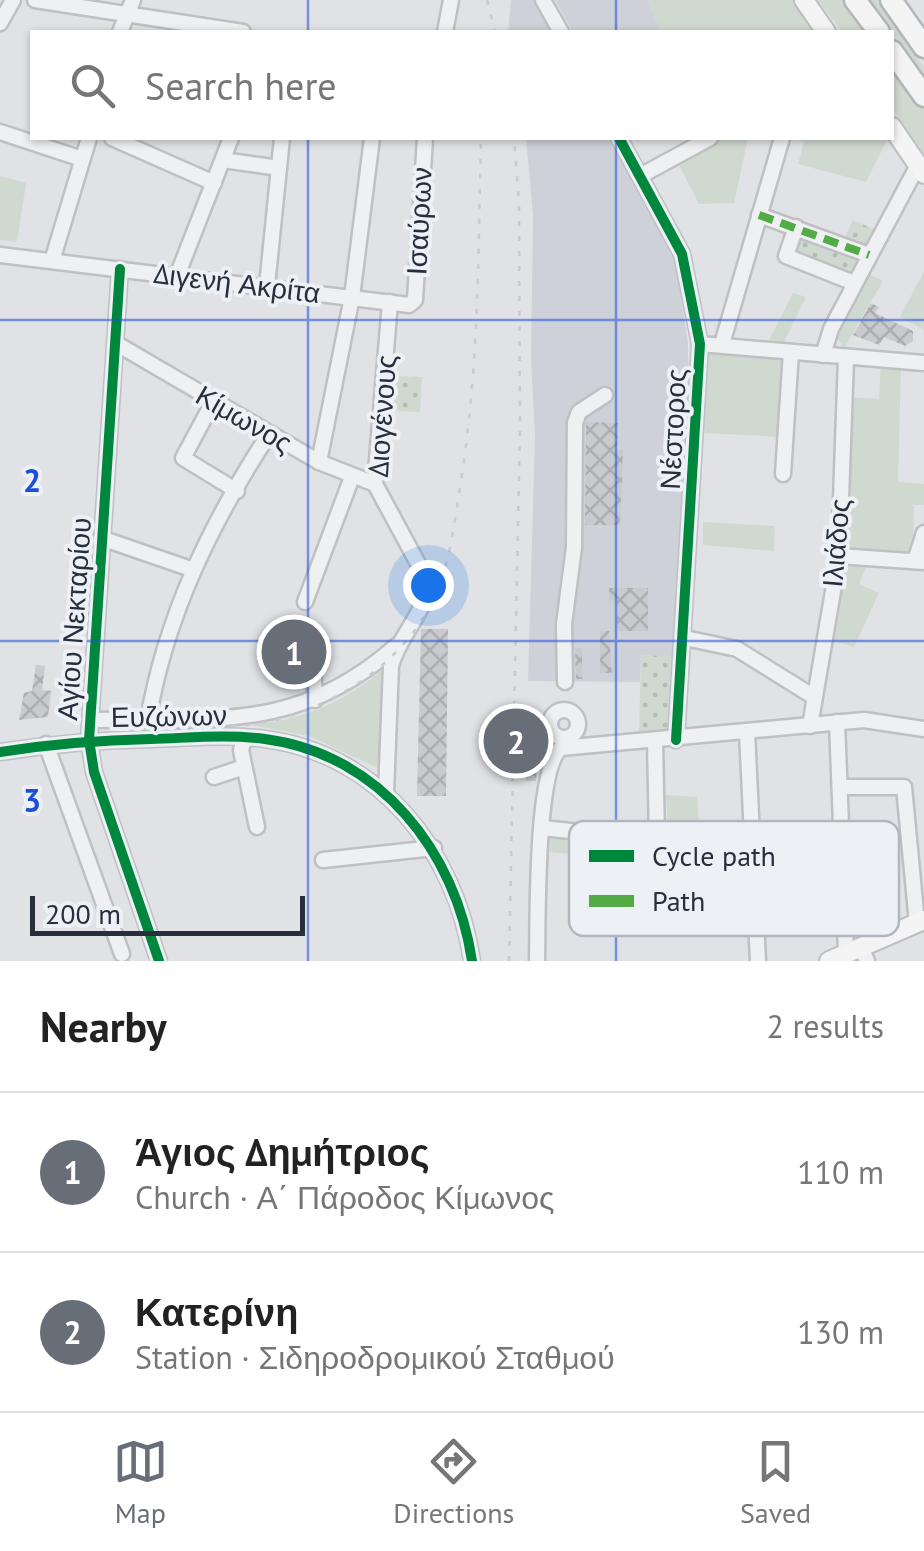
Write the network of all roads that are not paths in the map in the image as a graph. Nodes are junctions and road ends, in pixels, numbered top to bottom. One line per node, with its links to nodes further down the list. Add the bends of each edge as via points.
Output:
1 (13, 0): 10 (street)
2 (35, 0): 9 (street)
3 (134, 0): 9 (street)
4 (451, 0): 14 (street)
5 (544, 0): 15 (street)
6 (804, 0): 16 (main road)
7 (856, 0): 17 (highway)
8 (891, 0): 18 (highway)
9 (125, 14): 11 (street); 12 (street)
10 (0, 23)
11 (179, 27): 13 (street)
12 (121, 30)
13 (217, 30)
14 (445, 30)
15 (560, 30)
16 (825, 30)
17 (877, 30)
18 (924, 47)
19 (894, 54): 20 (highway)
20 (924, 96)
21 (894, 130): 35 (main road)
22 (0, 132): 32 (street)
23 (88, 140): 32 (street)
24 (230, 140): 33 (street)
25 (282, 140): 34 (street)
26 (372, 140): 47 (street)
27 (425, 140): 49 (street, Ισαύρων)
28 (620, 140): 36 (street, Νέστορος)
29 (706, 140): 36 (street)
30 (781, 140): 38 (street)
31 (135, 142): 37 (street)
32 (82, 159): 42 (street)
33 (222, 160): 34 (street); 37 (street)
34 (278, 168): 46 (street)
35 (921, 170): 41 (street)
36 (640, 176): 51 (street, Νέστορος, via 682,254)
37 (214, 182): 44 (street)
38 (759, 215): 39 (street); 52 (street)
39 (796, 227): 41 (street); 45 (street, via 786,256)
40 (0, 255): 42 (street, Διγενή Ακρίτα)
41 (869, 256): 45 (street)
42 (52, 261): 43 (street, Διγενή Ακρίτα)
43 (120, 269): 44 (street, Διγενή Ακρίτα); 50 (street, Αγίου Νεκταρίου)
44 (177, 276): 46 (street, Διγενή Ακρίτα)
45 (854, 283): 54 (street)
46 (267, 286): 47 (street, Διγενή Ακρίτα)
47 (352, 297): 48 (street, Διγενή Ακρίτα); 60 (street)
48 (390, 302): 49 (street, Διγενή Ακρίτα); 63 (street, Διογένους)
49 (413, 304)
50 (118, 344): 58 (street, Κίμωνος); 66 (street, Αγίου Νεκταρίου)
51 (700, 344): 52 (street); 71 (street, Νέστορος)
52 (722, 344): 53 (street)
53 (791, 352): 54 (street); 61 (street)
54 (823, 355): 55 (street)
55 (846, 358): 56 (street); 67 (street, Ιλιάδος)
56 (924, 363)
57 (605, 395): 74 (street, via 579,412 575,423)
58 (213, 402): 59 (street, Κίμωνος); 64 (street, via 183,458)
59 (269, 434): 60 (street, Κίμωνος); 64 (street)
60 (320, 462): 62 (street, Κίμωνος)
61 (783, 474)
62 (352, 477): 63 (street, Κίμωνος); 70 (street)
63 (375, 484): 73 (street, Διογένους, via 428,582 422,609)
64 (237, 491): 69 (street)
65 (924, 533): 68 (street)
66 (101, 538): 69 (street); 77 (street, Αγίου Νεκταρίου)
67 (838, 556): 68 (street); 75 (street, Ιλιάδος)
68 (920, 561)
69 (191, 568): 78 (street)
70 (305, 602)
71 (685, 638): 75 (street, via 737,649); 85 (street, Νέστορος)
72 (312, 640): 76 (street)
73 (396, 646): 76 (street, via 368,671); 92 (street, Διογένους)
74 (565, 682)
75 (814, 697): 80 (street, Ιλιάδος)
76 (316, 700): 78 (street, via 241,719)
77 (90, 720): 78 (street); 84 (street, Αγίου Νεκταρίου)
78 (148, 720)
79 (837, 722): 80 (street); 81 (street); 91 (street)
80 (810, 726): 82 (street)
81 (924, 729)
82 (747, 732): 85 (street); 94 (street)
83 (245, 737): 84 (street, Ευζώνων); 89 (street); 92 (street, Ευζώνων, via 313,751)
84 (89, 740): 87 (street, Ευζώνων); 107 (street, Αγίου Νεκταρίου)
85 (676, 740): 86 (street)
86 (655, 741): 93 (street); 97 (street, via 573,738 555,753)
87 (46, 744): 88 (street, Ευζώνων); 104 (street)
88 (0, 752)
89 (244, 767): 90 (street); 96 (street)
90 (214, 777)
91 (840, 787): 95 (street); 101 (street, via 904,787)
92 (386, 793): 99 (street)
93 (657, 821)
94 (751, 821)
95 (842, 821)
96 (257, 827)
97 (542, 828): 98 (street); 106 (street)
98 (569, 831)
99 (434, 848): 100 (street); 108 (street, via 462,912)
100 (323, 860)
101 (921, 922)
102 (757, 936): 109 (street)
103 (892, 936): 105 (main road)
104 (122, 954)
105 (851, 956)
106 (542, 960)
107 (159, 961)
108 (472, 961)
109 (758, 961)

